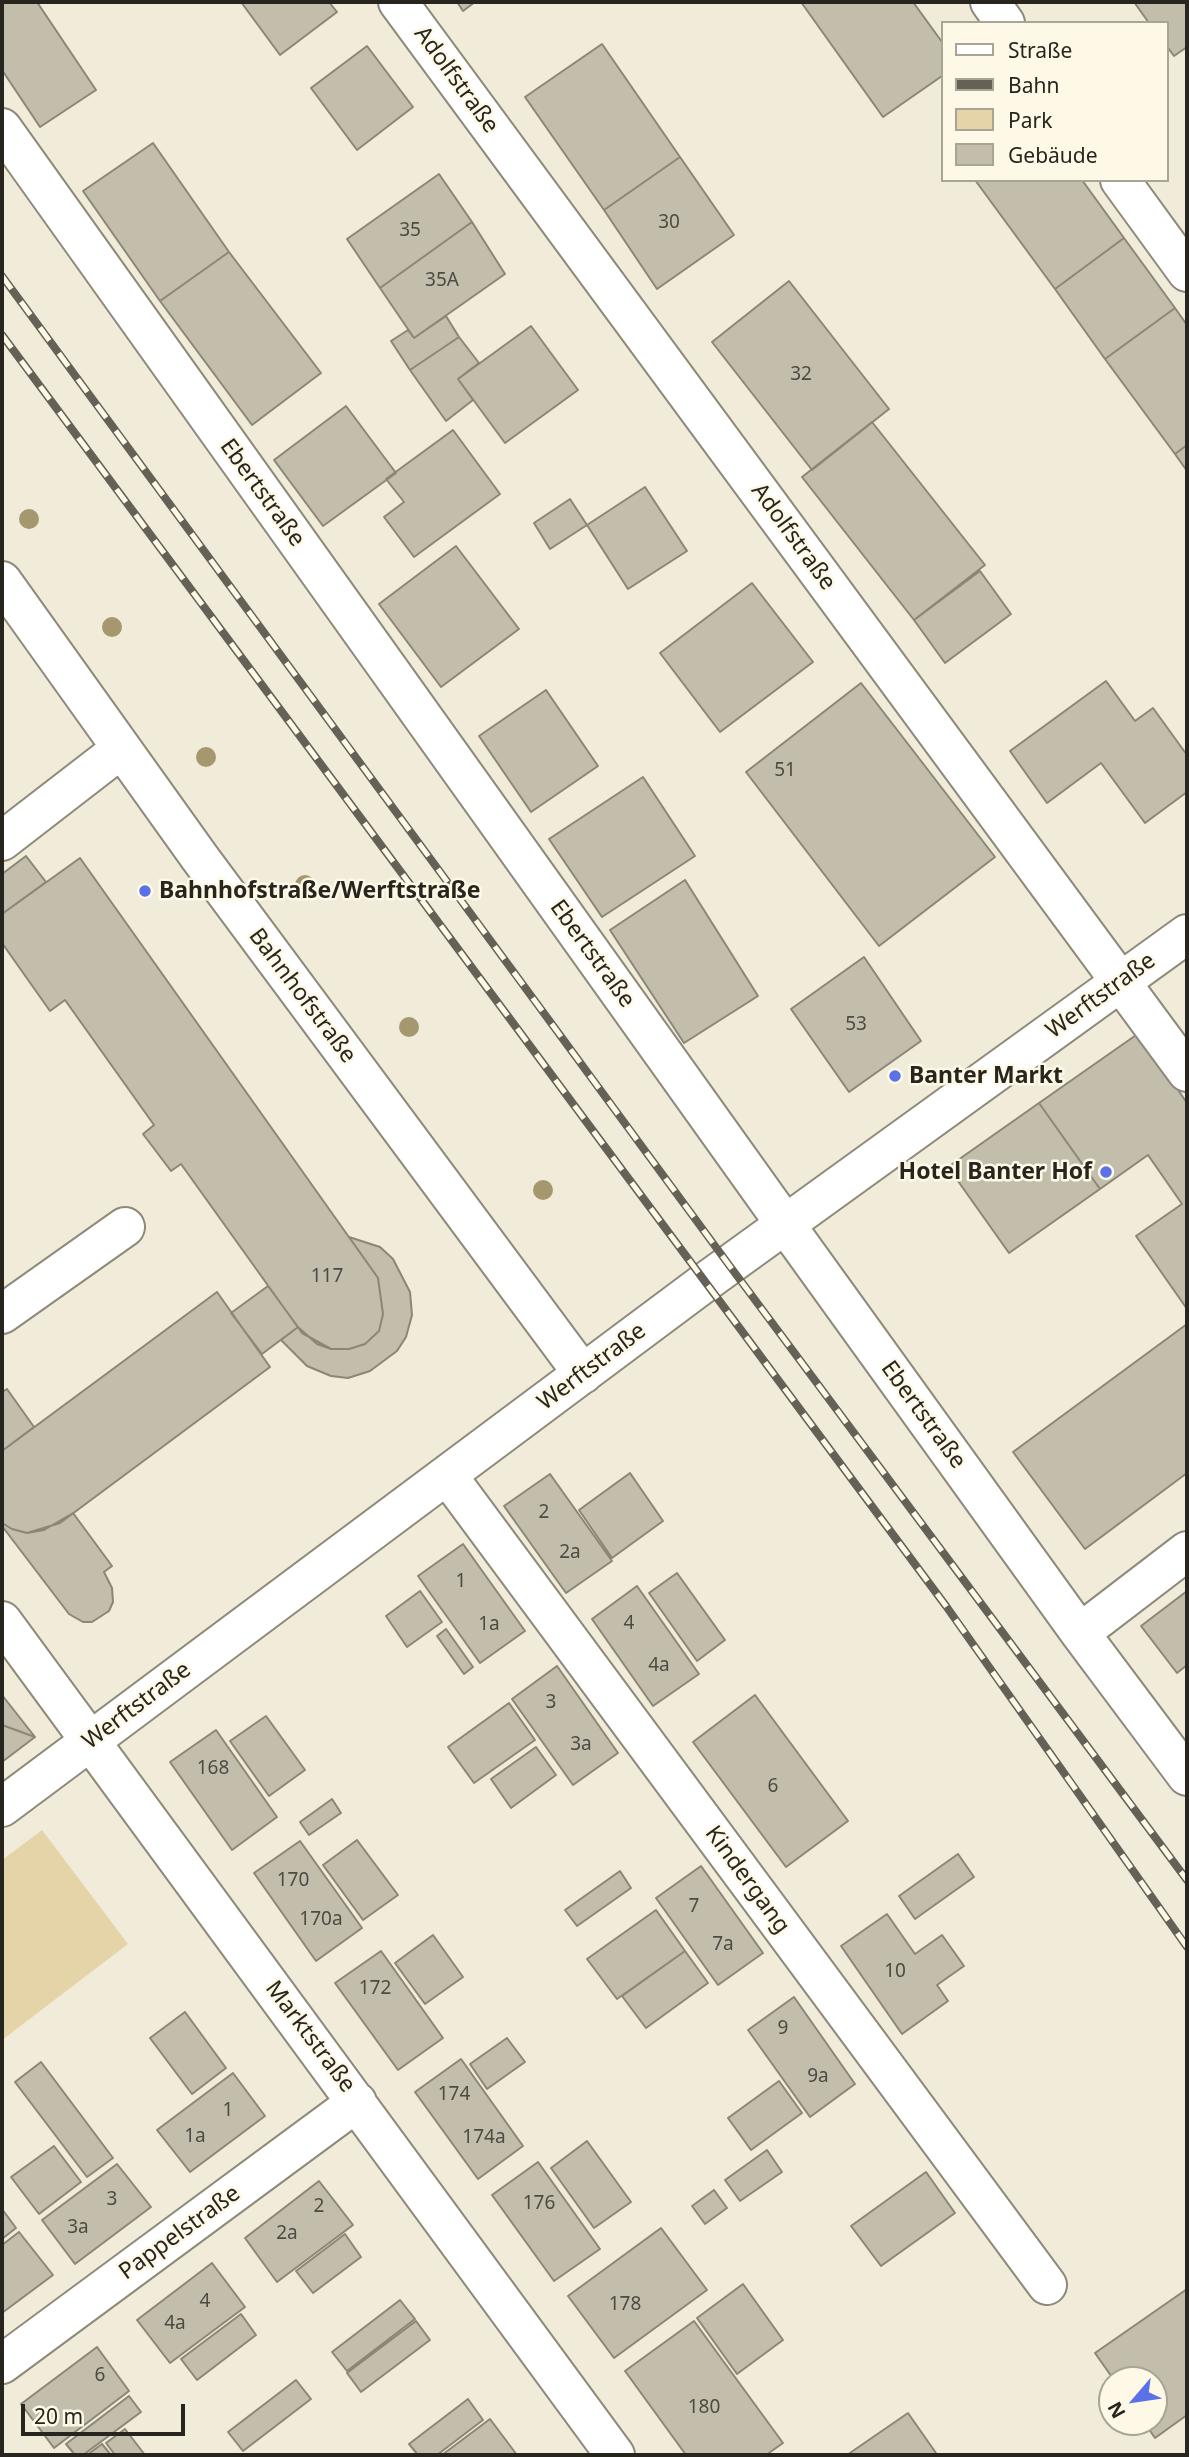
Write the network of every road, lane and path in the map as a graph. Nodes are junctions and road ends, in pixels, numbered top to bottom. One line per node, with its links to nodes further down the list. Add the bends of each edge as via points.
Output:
1 (398, 2): 11 (street, Adolfstraße)
2 (990, 2): 3 (street)
3 (1004, 21)
4 (2, 128): 13 (street, Ebertstraße)
5 (1121, 182): 6 (street)
6 (1187, 272)
7 (2, 581): 8 (street, Bahnhofstraße)
8 (121, 749): 9 (street); 16 (street, Bahnhofstraße)
9 (2, 841)
10 (1187, 934): 11 (street, Werftstraße)
11 (1121, 981): 12 (street, Adolfstraße); 13 (street, Werftstraße)
12 (1187, 1072)
13 (785, 1224): 16 (street, Werftstraße); 20 (street, Ebertstraße)
14 (125, 1227): 15 (street)
15 (2, 1314)
16 (583, 1374): 17 (street, Werftstraße)
17 (447, 1475): 21 (street, Werftstraße); 25 (street, Kindergang)
18 (1187, 1551): 20 (street)
19 (2, 1621): 21 (street, Marktstraße)
20 (1080, 1633): 22 (street, Ebertstraße)
21 (90, 1742): 23 (street, Werftstraße); 24 (street, Marktstraße)
22 (1187, 1776)
23 (2, 1807)
24 (357, 2102): 26 (street, Pappelstraße); 27 (street, Marktstraße)
25 (1046, 2285)
26 (2, 2364)
27 (615, 2455)

